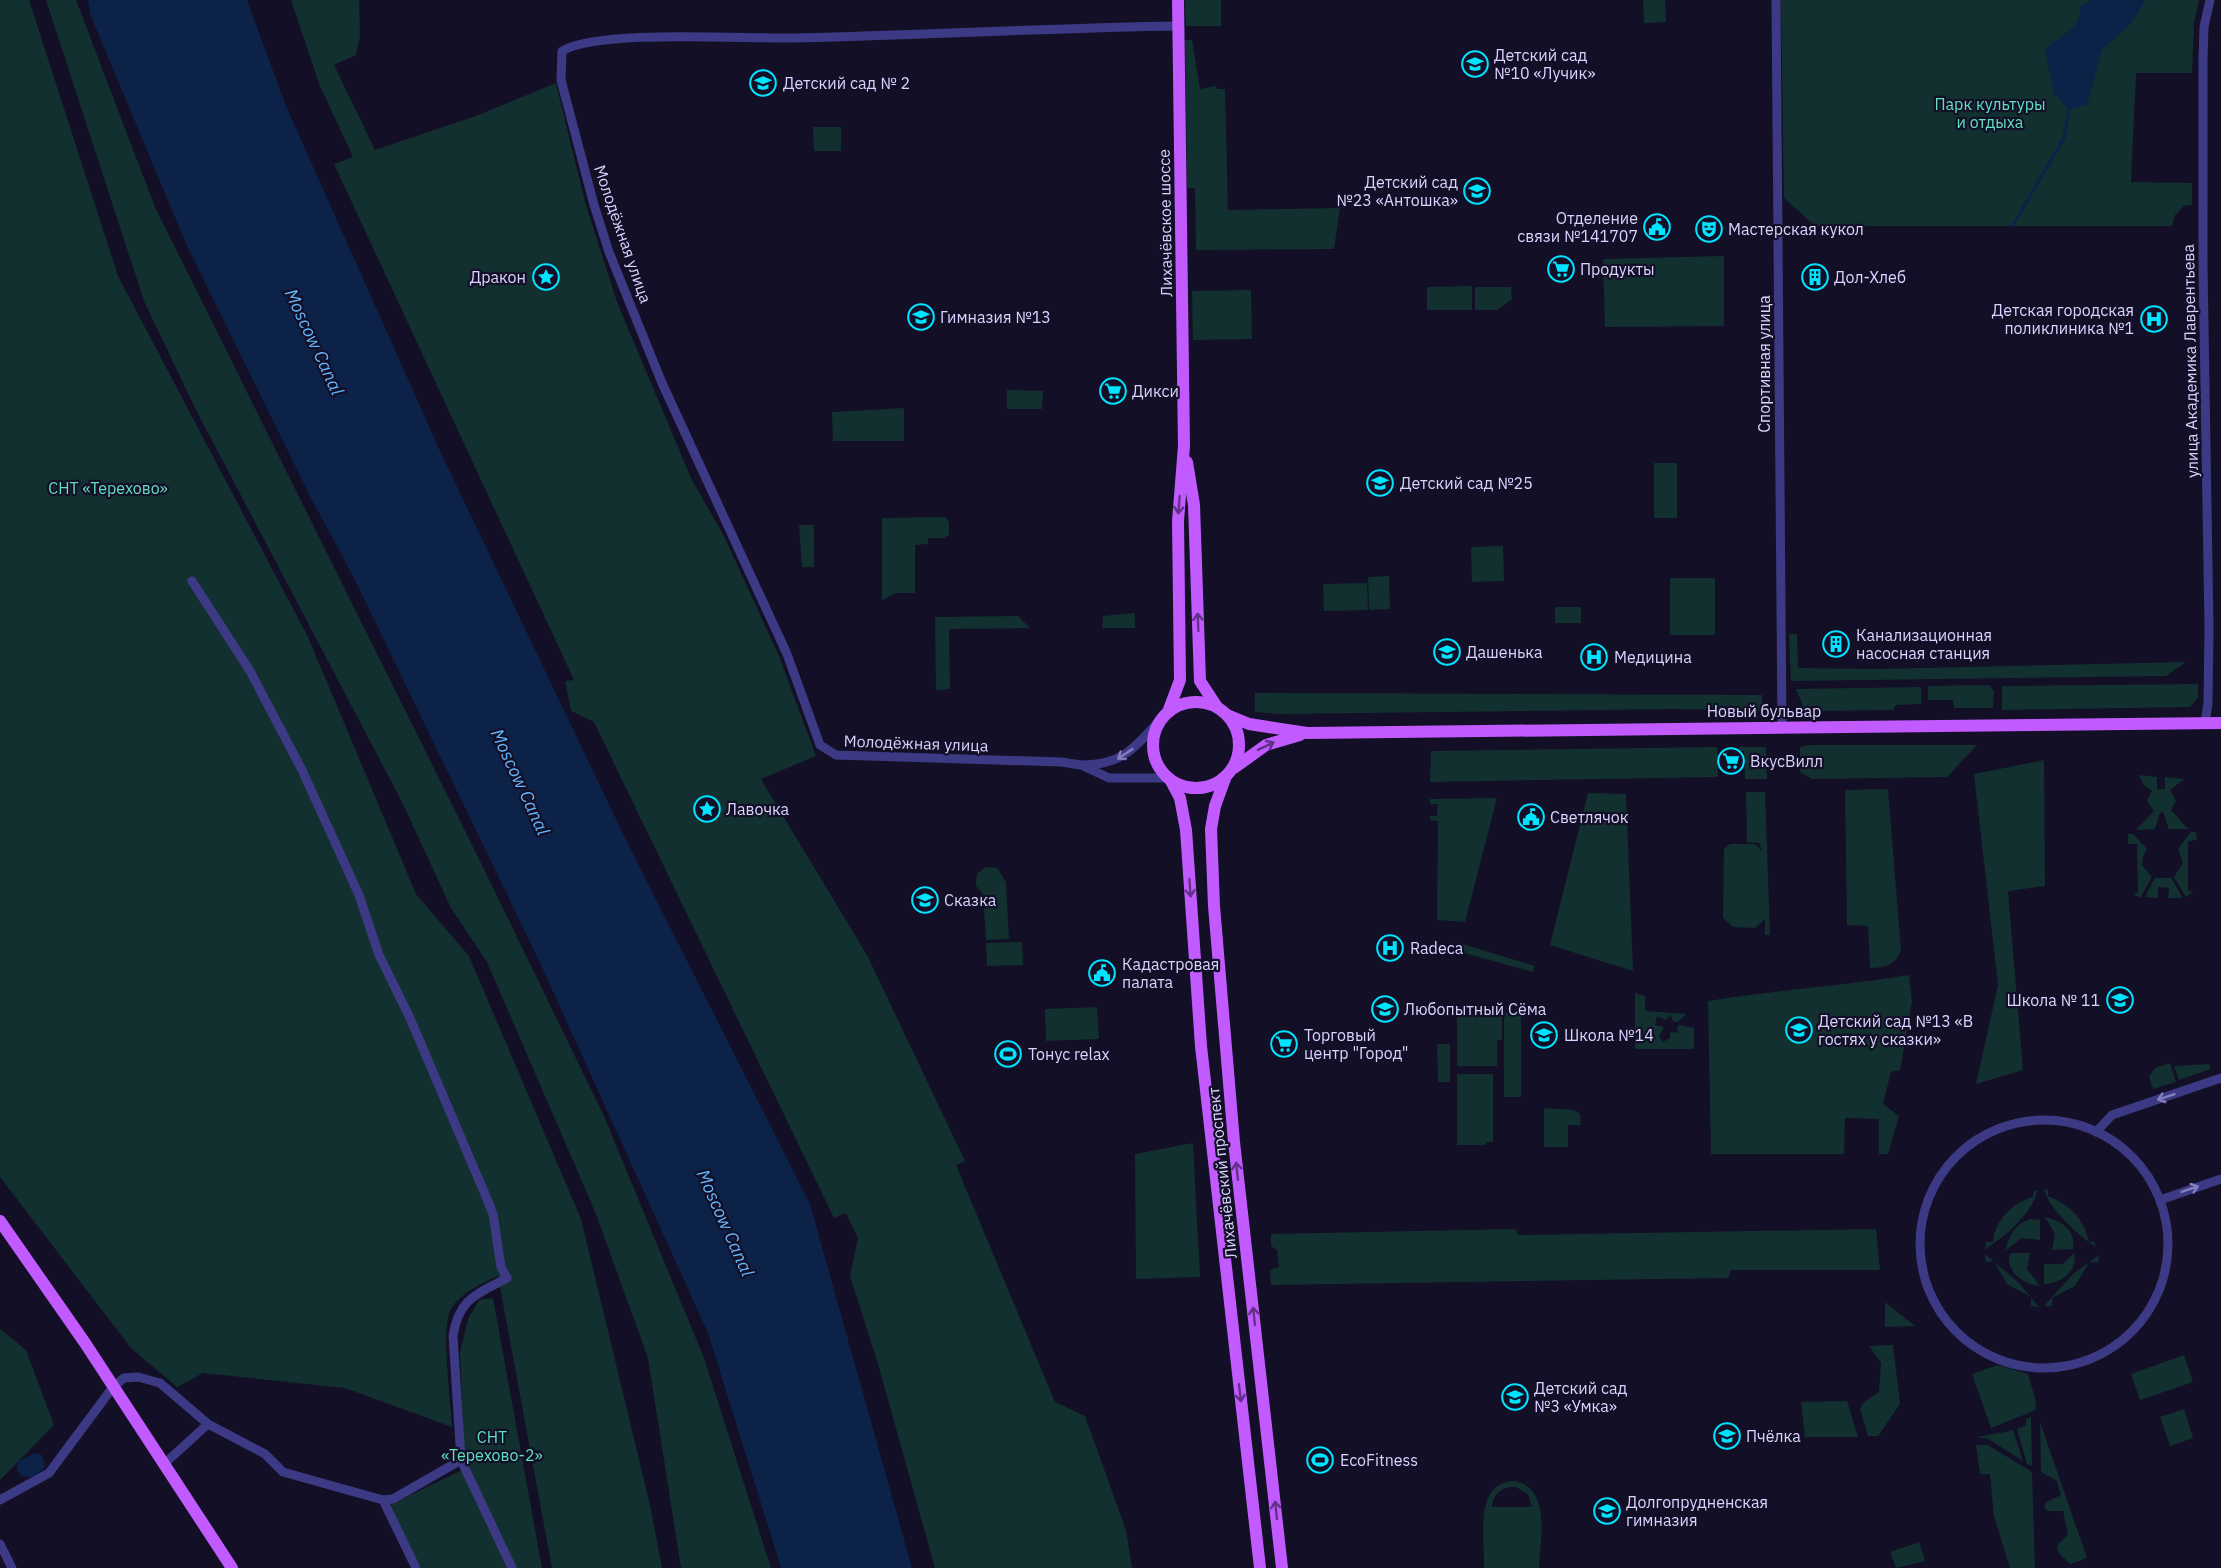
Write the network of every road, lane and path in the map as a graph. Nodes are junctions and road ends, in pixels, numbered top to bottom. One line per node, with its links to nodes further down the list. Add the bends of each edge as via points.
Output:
1 (1178, 0): 4 (main road, Лихачёвское шоссе)
2 (1776, 0): 11 (street, Спортивная улица)
3 (2210, 0): 9 (street, улица Академика Лаврентьева, via 2203,59 2209,627)
4 (1178, 26): 5 (main road, Лихачёвское шоссе); 13 (street, Молодёжная улица, via 620,39 571,46 562,51 561,80 609,252 662,383 787,654 819,745 836,755)
5 (1184, 446): 7 (main road, Лихачёвское шоссе, one-way to 5, via 1200,681 1194,505); 8 (main road, Лихачёвское шоссе, one-way to 8, via 1178,521 1180,680)
6 (192, 581): 23 (street, via 250,671 302,770 359,895 383,963 492,1214 501,1267 507,1278 470,1298 456,1316 453,1336)
7 (1222, 711): 8 (main road, via 1190,702); 12 (main road, Новый бульвар, via 1249,724); 14 (main road, Лихачёвский проспект, via 1233,723 1239,743)
8 (1164, 717): 13 (street, Молодёжная улица, one-way to 13, via 1123,756 1107,764); 15 (main road, Лихачёвский проспект, via 1153,738 1154,756)
9 (2205, 723): 10 (main road, Новый бульвар); 11 (main road, Новый бульвар)
10 (2221, 723)
11 (1782, 728): 12 (main road, Новый бульвар)
12 (1307, 733): 14 (main road, Новый бульвар, one-way to 12, via 1266,745)
13 (1081, 765): 15 (street, Молодёжная улица, via 1109,778)
14 (1228, 774): 15 (main road, via 1217,783 1199,788); 33 (main road, Лихачёвский проспект, one-way to 14, via 1234,1142 1214,906 1211,829)
15 (1170, 779): 32 (main road, Лихачёвский проспект, one-way to 32, via 1180,798 1186,830 1201,1046)
16 (2221, 1078): 17 (street, one-way to 17, via 2112,1115)
17 (2096, 1132): 19 (street, via 2138,1163); 19 (street, via 2071,1123 2032,1121 2000,1128 1971,1144 1952,1161 1931,1194 1923,1219 1920,1250 1932,1298 1956,1331 1990,1355 2015,1364 2044,1368 2096,1356 2130,1333 2154,1300 2164,1275 2167,1252)
18 (2221, 1179): 19 (street, one-way to 18)
19 (2160, 1200)
20 (0, 1221): 21 (main road)
21 (113, 1388): 22 (street, via 124,1378 160,1383); 24 (main road); 25 (street, via 49,1473)
22 (208, 1424): 24 (street); 26 (street, via 265,1454 283,1472)
23 (461, 1460): 26 (street, via 393,1499); 31 (street)
24 (163, 1465): 29 (main road)
25 (0, 1500)
26 (383, 1500): 30 (street)
27 (0, 1544): 28 (street)
28 (12, 1568)
29 (232, 1568)
30 (416, 1568)
31 (512, 1568)
32 (1260, 1568)
33 (1282, 1568)

